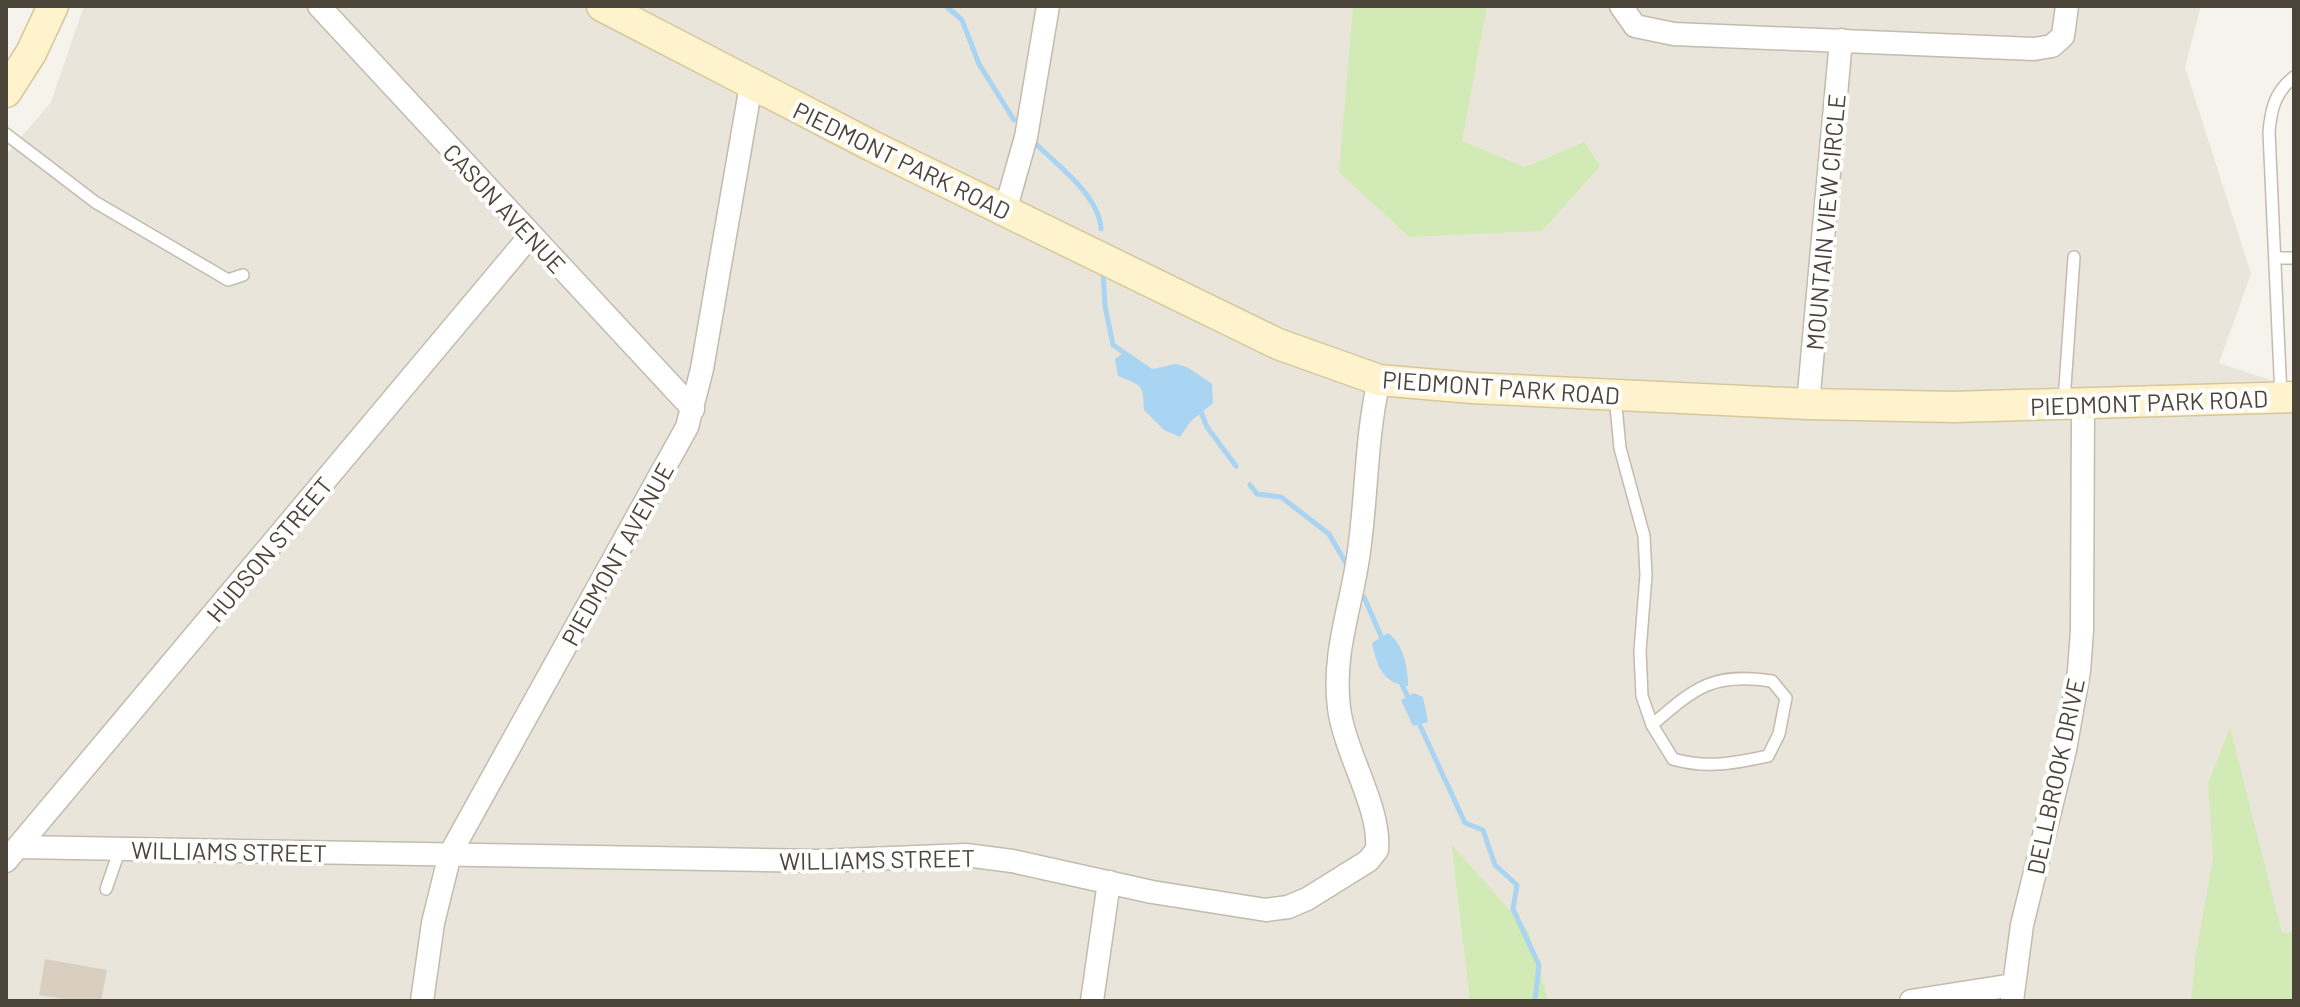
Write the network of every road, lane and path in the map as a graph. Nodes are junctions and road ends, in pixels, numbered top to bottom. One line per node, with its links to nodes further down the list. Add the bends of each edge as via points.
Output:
1 (53, 6): 10 (street)
2 (319, 6): 13 (street, CASON AVENUE)
3 (602, 6): 9 (street, PIEDMONT PARK ROAD)
4 (1048, 6): 12 (street, via 1026,137)
5 (1621, 6): 7 (street, via 1635,26 1674,34)
6 (2067, 6): 7 (street, via 2063,36 2052,46 2034,49)
7 (1841, 40): 21 (street, MOUNTAIN VIEW CIRCLE)
8 (2294, 77): 15 (lane, via 2272,106 2269,132)
9 (751, 85): 12 (street, PIEDMONT PARK ROAD); 23 (street, PIEDMONT AVENUE)
10 (6, 92)
11 (6, 134): 17 (lane, via 95,202 228,280)
12 (1005, 211): 18 (street, PIEDMONT PARK ROAD, via 1278,344)
13 (530, 236): 23 (street, CASON AVENUE); 26 (street, HUDSON STREET)
14 (2074, 257): 22 (lane)
15 (2276, 258): 16 (lane); 20 (lane)
16 (2294, 258)
17 (243, 275)
18 (1379, 380): 19 (street, PIEDMONT PARK ROAD); 28 (street, WILLIAMS STREET, via 1359,551 1336,668 1343,729 1378,835 1374,856 1307,899 1266,910)
19 (1615, 395): 21 (street, PIEDMONT PARK ROAD); 24 (lane, via 1620,448 1644,536 1640,651 1642,696)
20 (2288, 397): 22 (street, PIEDMONT PARK ROAD)
21 (1808, 404): 22 (street, PIEDMONT PARK ROAD)
22 (2073, 405): 30 (street, DELLBROOK DRIVE, via 2079,671 2022,925)
23 (693, 409): 27 (street, PIEDMONT AVENUE, via 675,451)
24 (1652, 725): 24 (lane, via 1673,759 1727,765 1768,756 1786,698 1772,681 1712,681)
25 (120, 849): 26 (street, WILLIAMS STREET); 27 (street, WILLIAMS STREET); 29 (lane)
26 (12, 854)
27 (450, 854): 28 (street, WILLIAMS STREET, via 818,861 966,855); 31 (street, PIEDMONT AVENUE)
28 (1109, 882): 32 (street)
29 (106, 889)
30 (2012, 993): 33 (street)
31 (422, 1001)
32 (1092, 1001)
33 (1911, 1001)

